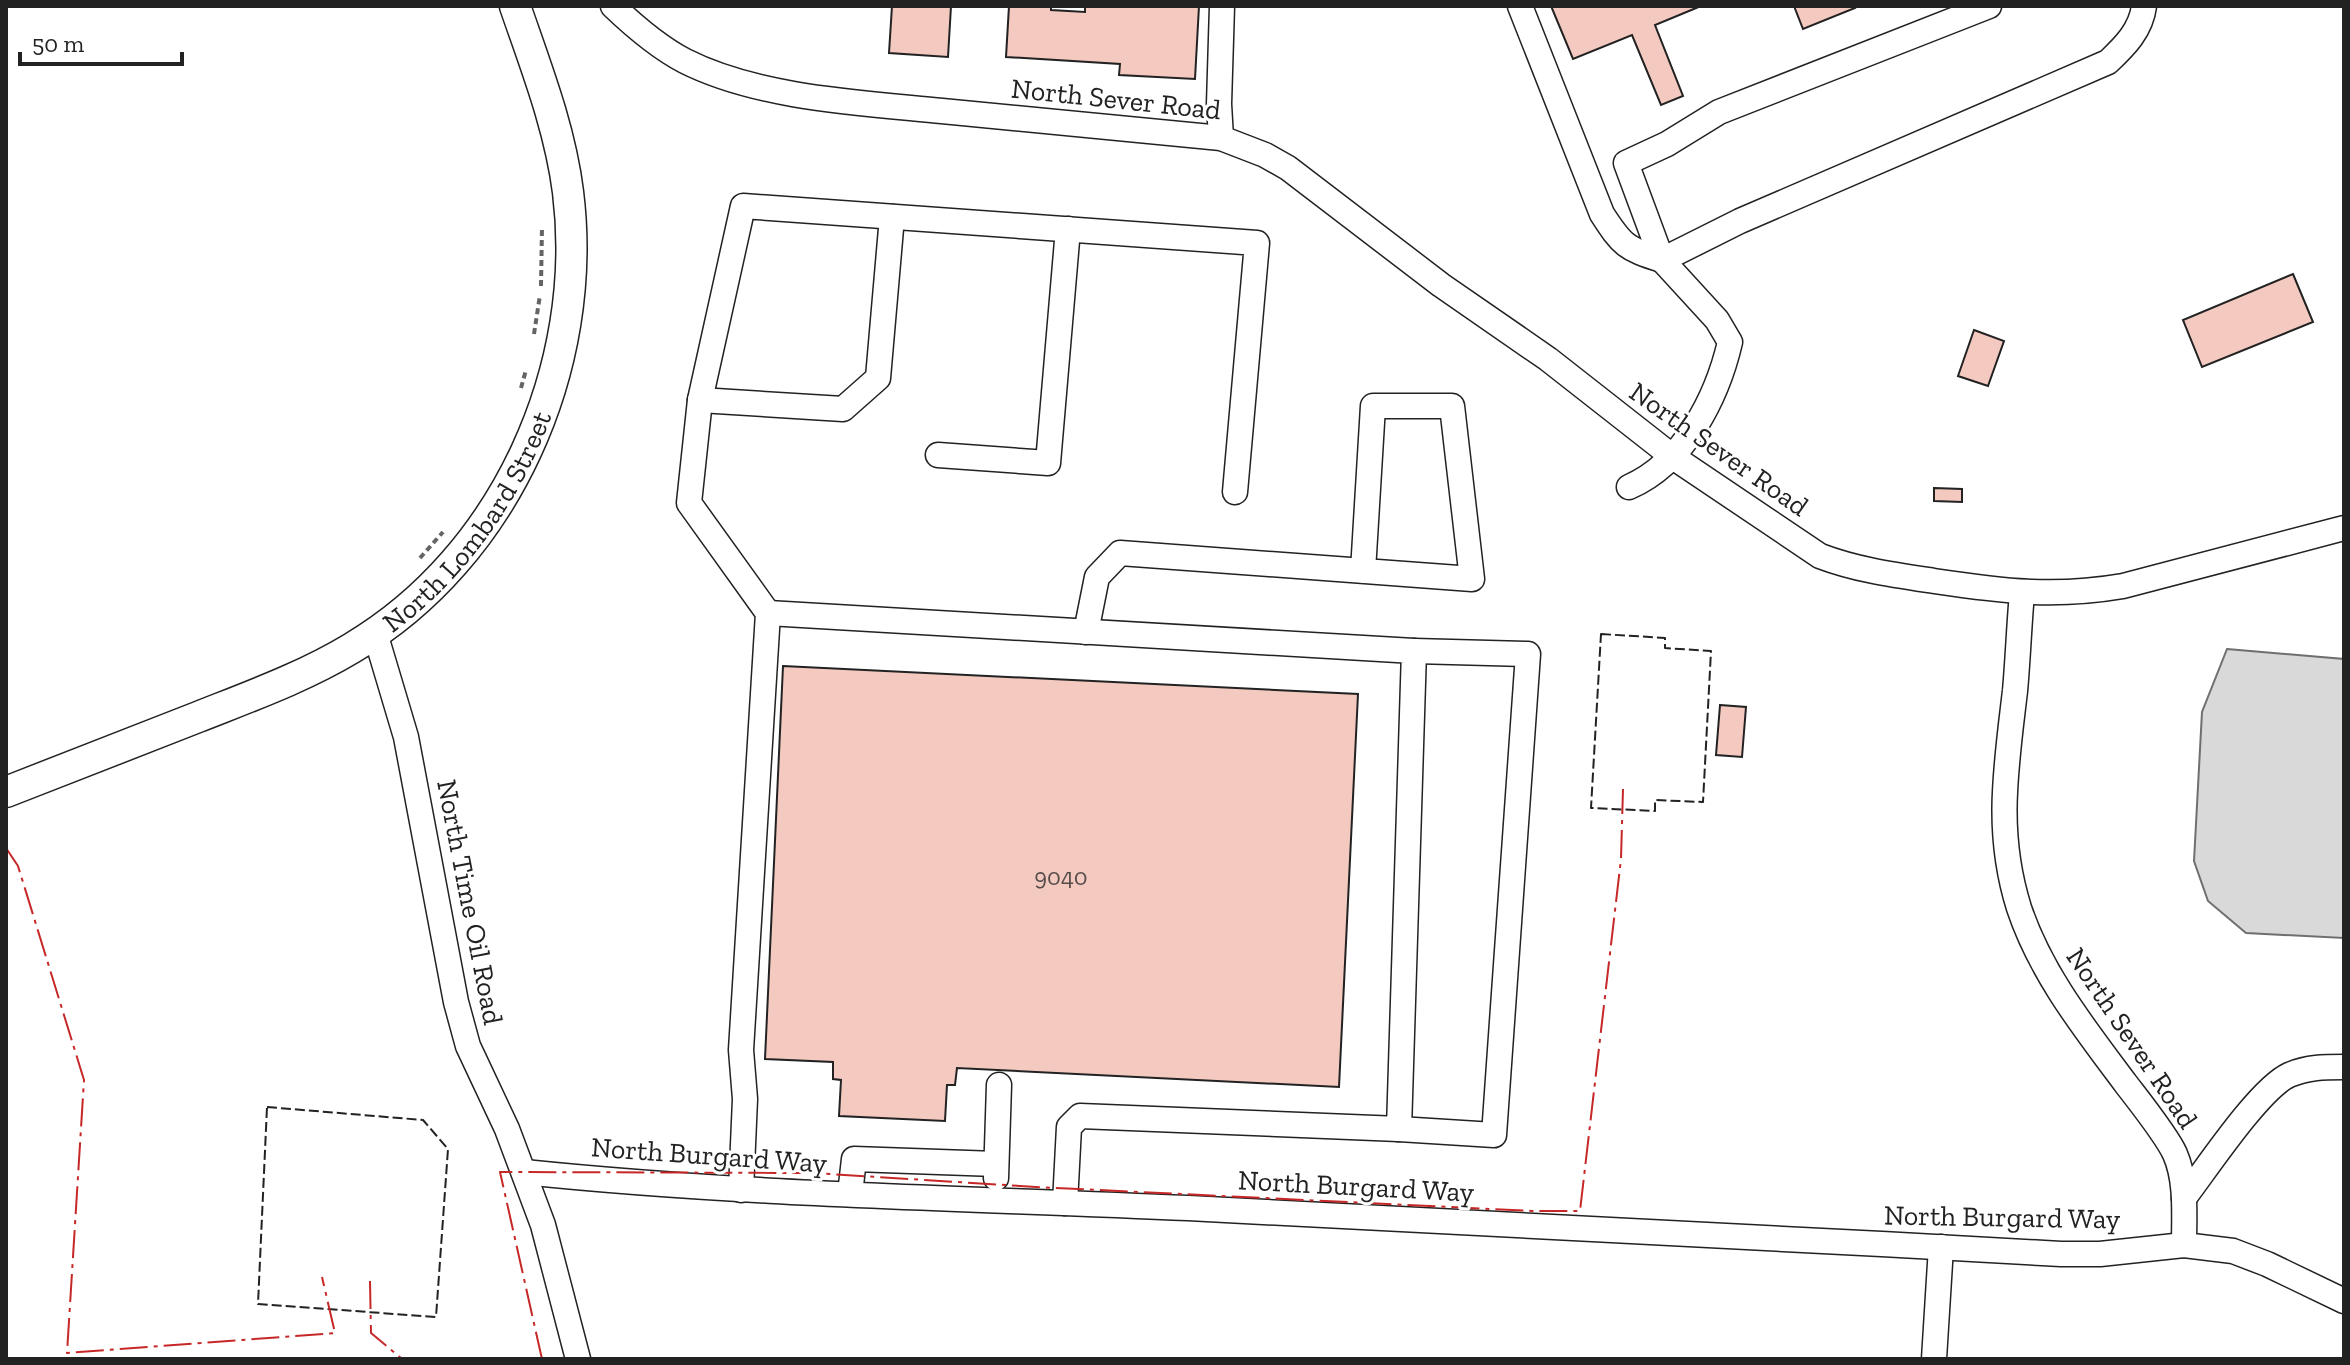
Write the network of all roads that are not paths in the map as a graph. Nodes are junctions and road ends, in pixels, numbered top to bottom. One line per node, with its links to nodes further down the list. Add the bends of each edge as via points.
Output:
1 (515, 6): 21 (main road, North Lombard Street, via 551,112 568,190 571,286 563,338 544,402 482,531 444,575)
2 (613, 6): 7 (street, North Sever Road, via 648,38 685,61 768,88 851,102)
3 (1222, 6): 7 (street)
4 (1520, 6): 10 (street, via 1602,214 1620,242)
5 (1989, 6): 10 (street, via 1719,112 1626,163)
6 (2144, 6): 10 (street, via 2142,22 2108,62)
7 (1221, 138): 13 (street, North Sever Road, via 1288,168)
8 (892, 217): 9 (street); 11 (street, via 743,206); 11 (street, via 878,378 843,409)
9 (1068, 229): 12 (street, via 1048,463); 15 (street, via 1257,243)
10 (1662, 260): 13 (street, via 1717,320 1730,342 1706,406)
11 (700, 400): 19 (street, via 689,503)
12 (938, 455)
13 (1673, 457): 14 (street); 18 (street, North Sever Road, via 1820,556 1872,572)
14 (1629, 487)
15 (1235, 492)
16 (2344, 528): 18 (street, via 2123,586 2086,593)
17 (1363, 571): 17 (street, via 1472,579 1452,406 1373,406); 20 (street, via 1120,553 1097,577)
18 (2022, 593): 31 (street, North Sever Road, via 2003,779 2009,868 2039,955 2076,1017 2175,1154)
19 (768, 613): 20 (street); 29 (street, via 741,1050)
20 (1086, 632): 22 (street)
21 (375, 633): 23 (main road, North Lombard Street, via 301,676); 28 (street, North Time Oil Road, via 406,737 468,1046)
22 (1414, 651): 26 (street); 26 (street, via 1528,654 1494,1135)
23 (6, 792)
24 (2344, 1067): 31 (street, via 2311,1067 2266,1091)
25 (999, 1085): 27 (street)
26 (1399, 1129): 33 (street, via 1080,1116 1069,1127)
27 (996, 1164): 30 (street, via 854,1159); 32 (street)
28 (524, 1172): 29 (street, North Burgard Way); 37 (street, North Time Oil Road)
29 (741, 1190): 30 (street, North Burgard Way)
30 (850, 1194): 32 (street, North Burgard Way)
31 (2184, 1198): 34 (street, North Sever Road)
32 (995, 1200): 33 (street, North Burgard Way)
33 (1065, 1203): 35 (street, North Burgard Way)
34 (2184, 1245): 35 (street, North Burgard Way, via 2100,1254); 36 (street, via 2233,1251)
35 (1941, 1247): 38 (street)
36 (2344, 1301)
37 (578, 1359)
38 (1934, 1359)

